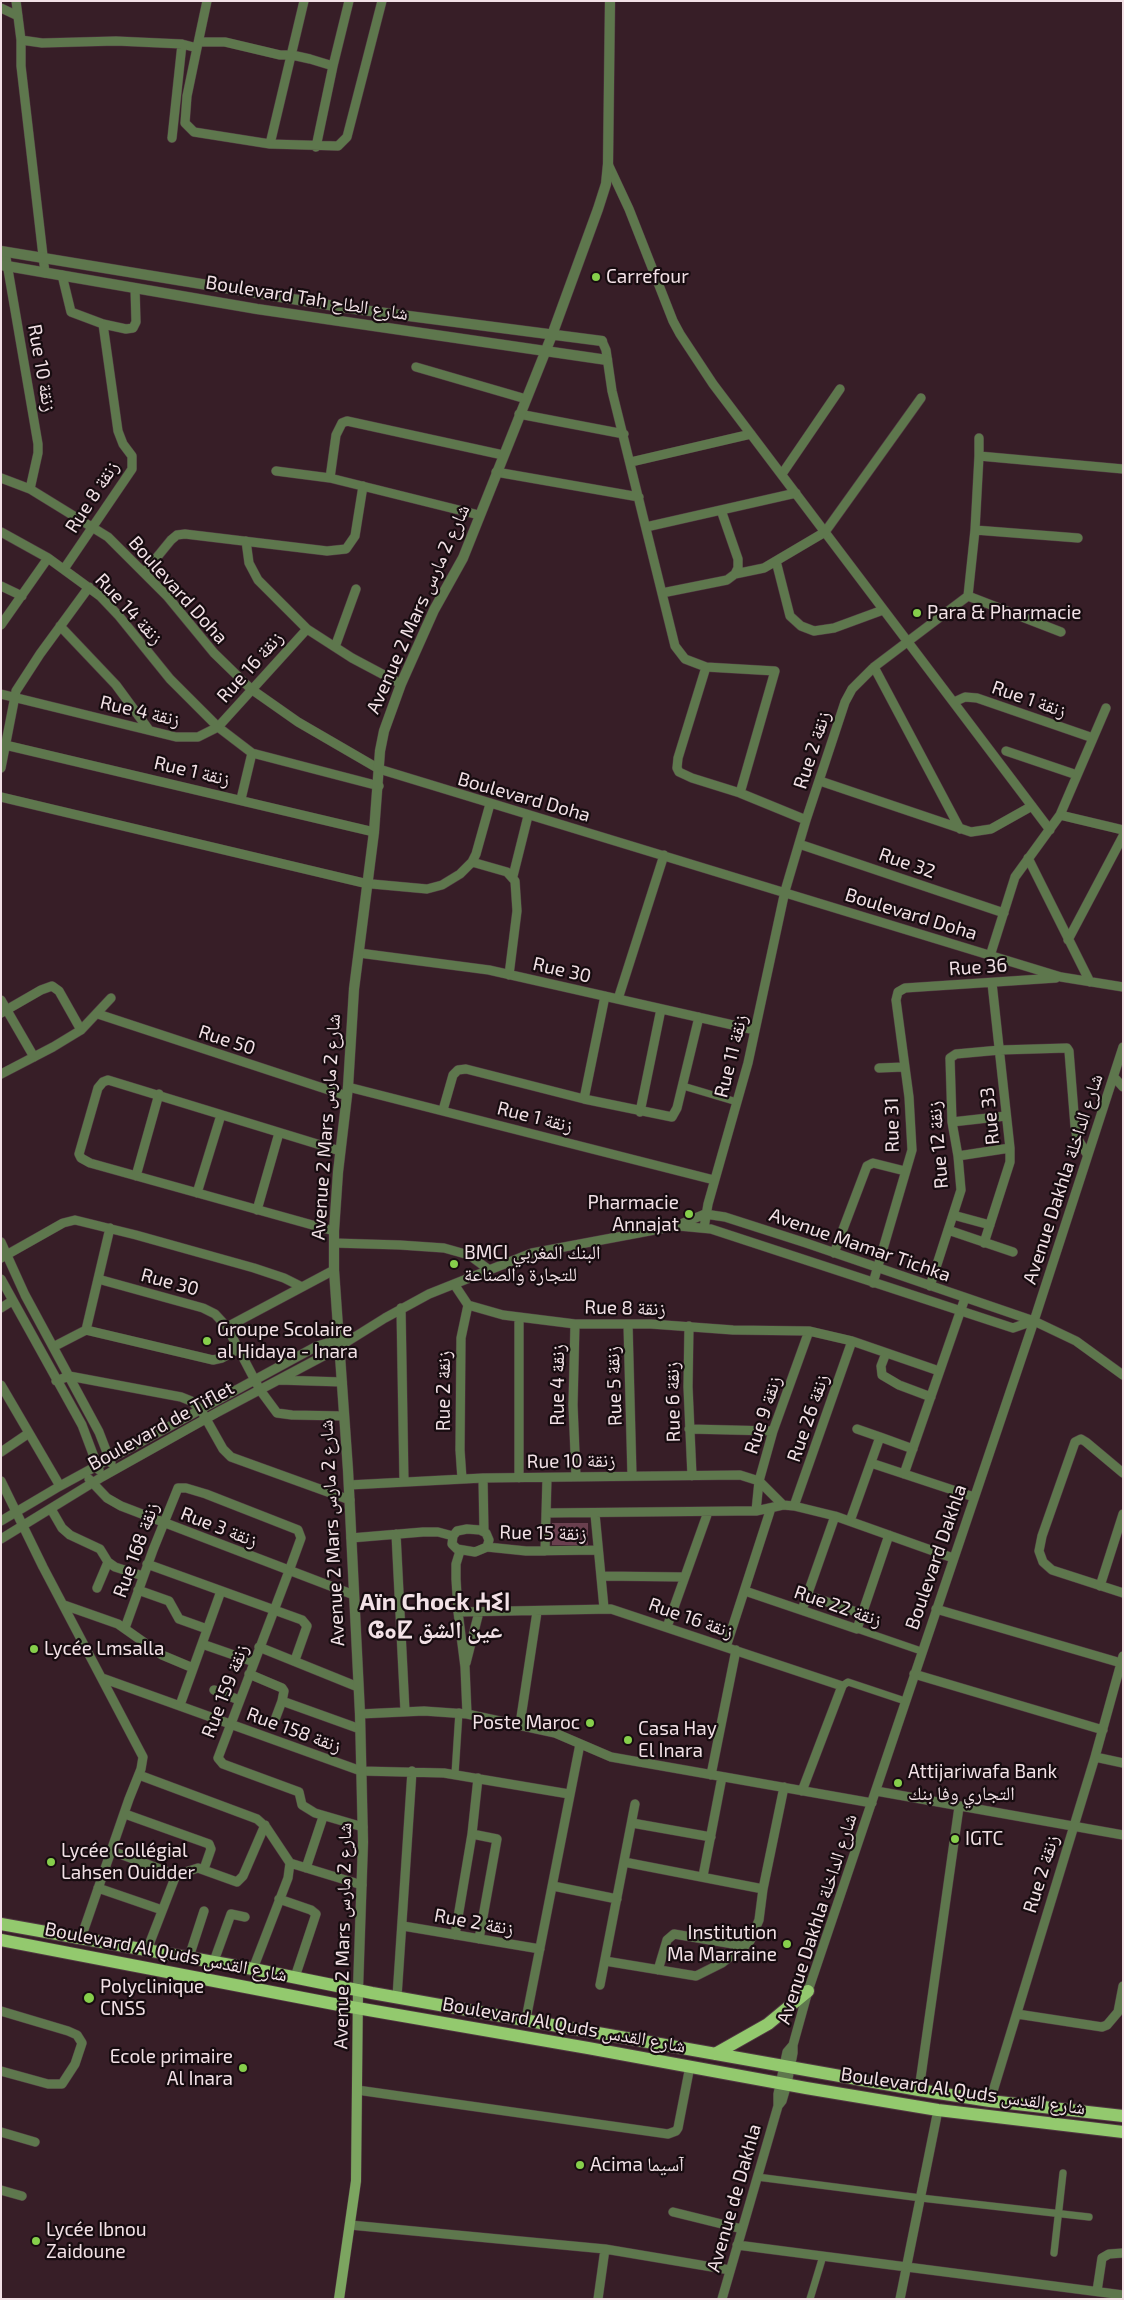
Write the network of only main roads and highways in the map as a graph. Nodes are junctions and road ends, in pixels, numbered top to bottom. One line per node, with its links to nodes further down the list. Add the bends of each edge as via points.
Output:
1 (1, 1924): 3 (main road, Boulevard Al Quds شارع القدس)
2 (1, 1940): 5 (main road, Boulevard Al Quds شارع القدس)
3 (358, 1989): 5 (main road, Avenue 2 Mars شارع 2 مارس); 6 (main road, Boulevard Al Quds شارع القدس)
4 (808, 1992): 6 (main road, via 768,2024)
5 (357, 2008): 8 (main road, Boulevard Al Quds شارع القدس, via 938,2110); 9 (main road, Avenue 2 Mars شارع 2 مارس, via 356,2181)
6 (715, 2054): 7 (main road, Boulevard Al Quds شارع القدس, via 990,2101)
7 (1123, 2116)
8 (1123, 2132)
9 (342, 2298)

